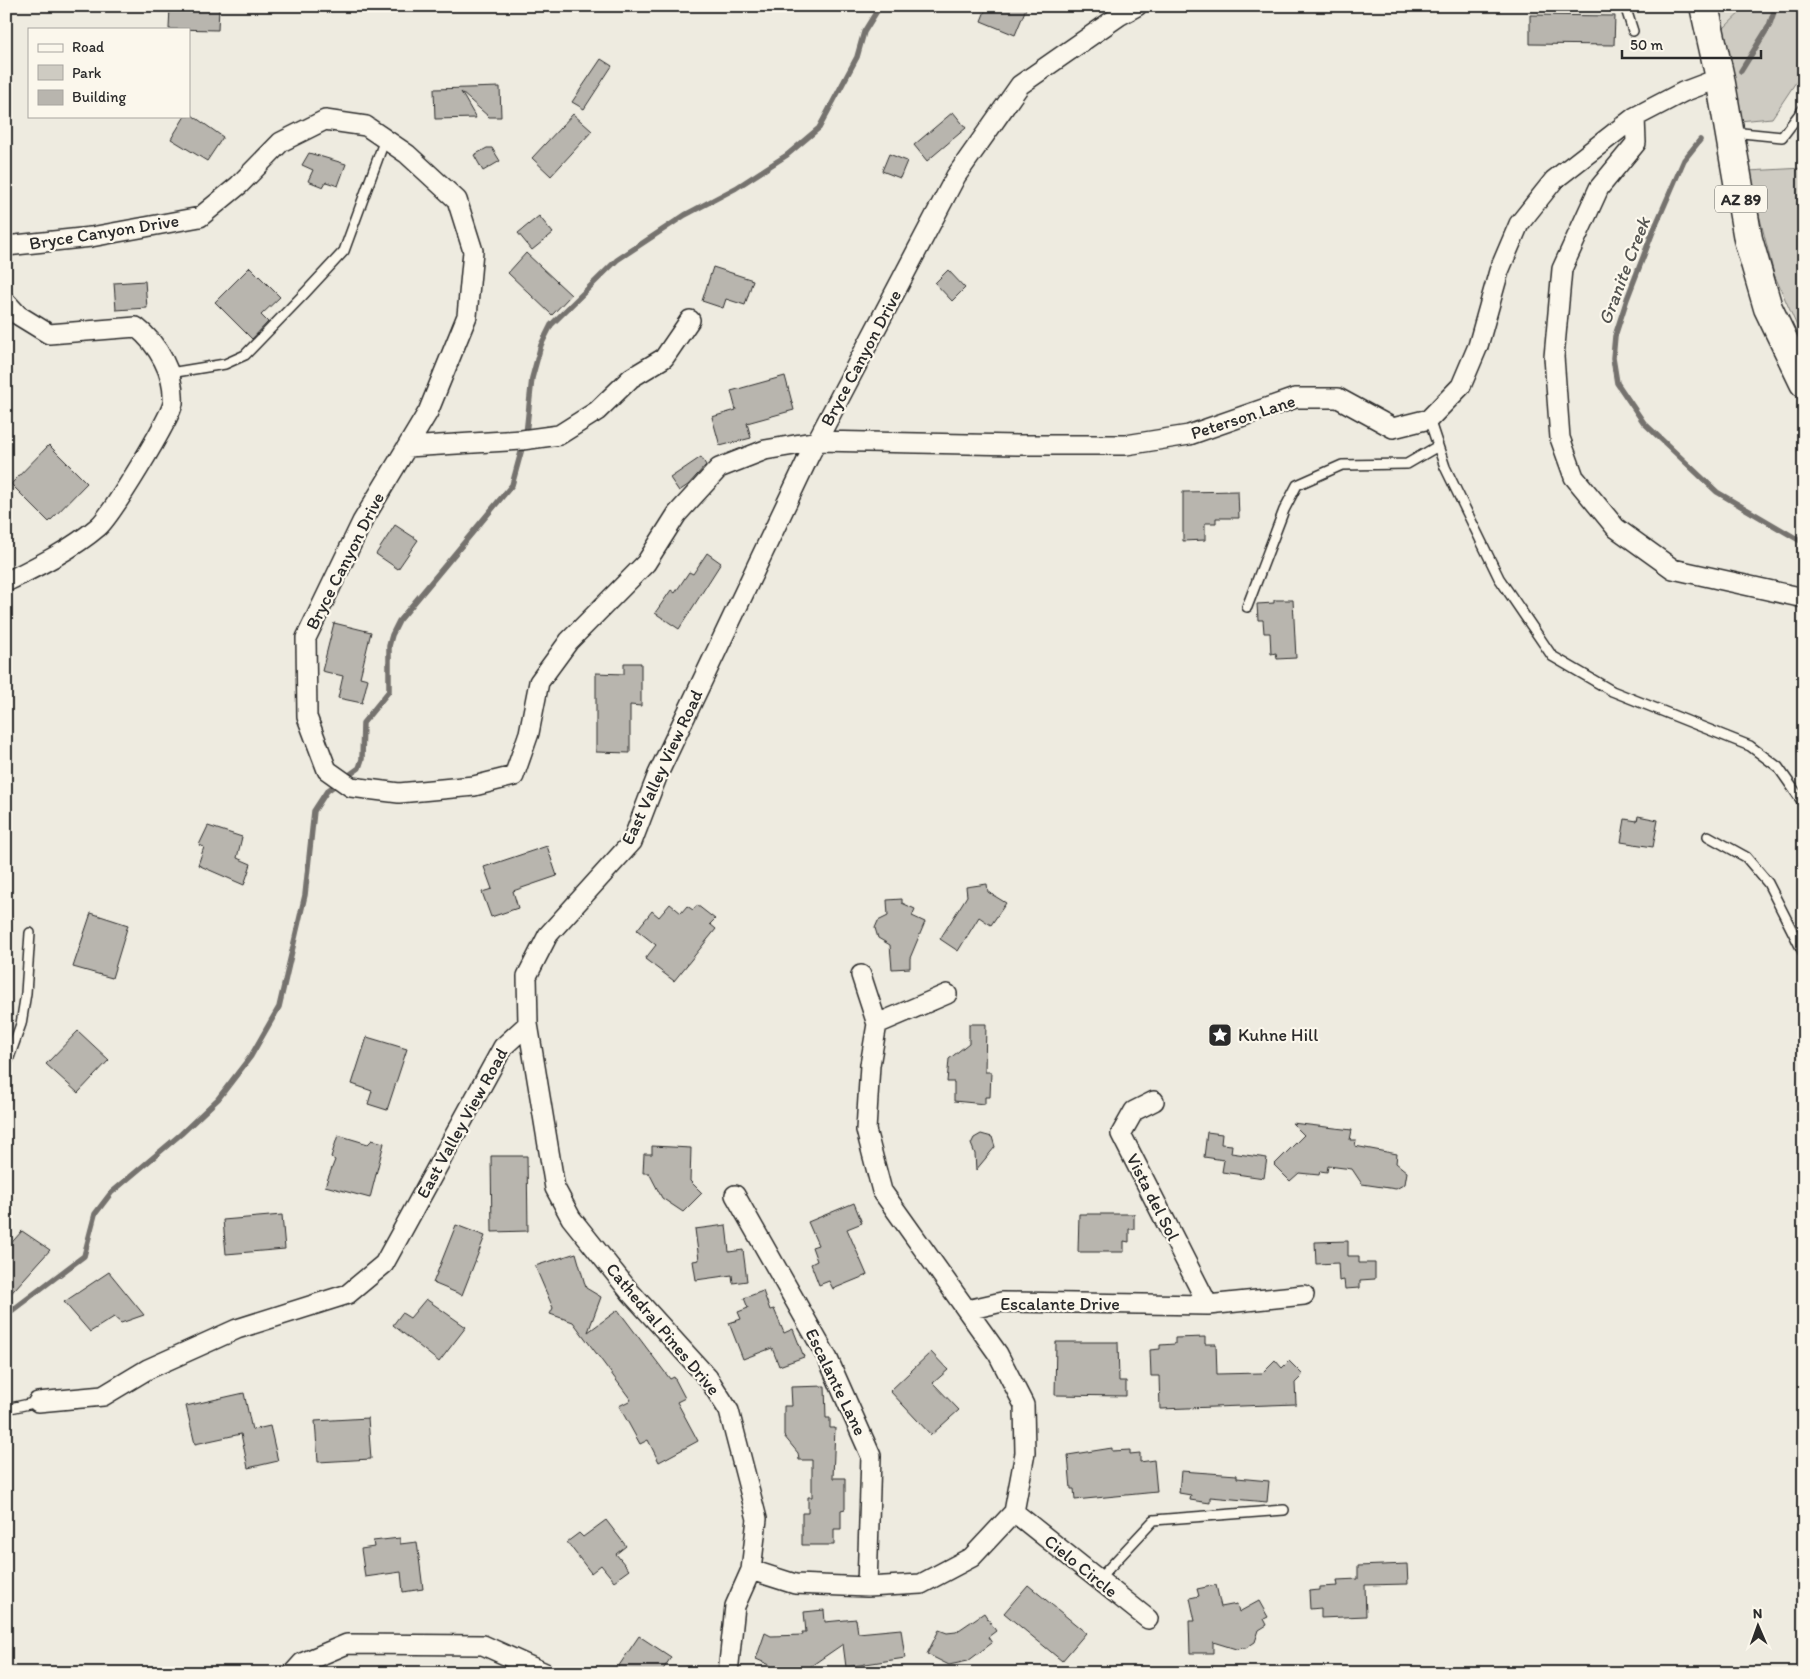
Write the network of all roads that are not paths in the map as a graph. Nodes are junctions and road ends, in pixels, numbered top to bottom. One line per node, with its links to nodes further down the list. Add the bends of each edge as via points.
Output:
1 (1137, 6): 16 (street, Bryce Canyon Drive, via 1020,85 956,176)
2 (1625, 6): 4 (lane)
3 (1704, 6): 5 (main road, AZ 89)
4 (1633, 31)
5 (1720, 78): 7 (street, via 1683,92); 8 (main road, AZ 89)
6 (1804, 108): 8 (lane, via 1782,137)
7 (1635, 117): 15 (street, via 1554,180 1519,224 1499,271 1478,346 1460,386); 20 (street, via 1636,143 1599,188 1562,268 1554,357 1560,438 1574,477 1616,528 1673,569)
8 (1729, 131): 14 (main road, AZ 89, via 1748,239 1768,308)
9 (385, 139): 10 (street, Bryce Canyon Drive, via 366,126 325,120 281,142 200,217 91,236); 13 (lane, via 344,251 245,356 226,364); 18 (street, Bryce Canyon Drive, via 407,154 457,200 473,252 467,316 428,412)
10 (6, 246)
11 (6, 302): 13 (street, via 18,315 49,334 136,327 149,337)
12 (690, 320): 18 (street, via 664,358 632,378 597,410 559,435)
13 (170, 374): 19 (street, via 173,404 128,487 99,526 56,556)
14 (1804, 383)
15 (1429, 419): 16 (street, Peterson Lane, via 1393,428 1338,398 1295,398 1189,435 1126,445); 17 (lane)
16 (818, 441): 18 (street, Bryce Canyon Drive, via 765,450 719,468 677,514 646,563 569,641 539,682 529,733 514,776 474,786 399,793 351,787 327,770 307,717 306,638 362,522); 28 (street, East Valley View Road, via 658,774 632,842 548,935 527,976)
17 (1438, 446): 21 (lane, via 1407,464 1342,465 1297,485 1284,510); 22 (lane, via 1499,578 1552,656 1612,691 1750,746 1778,767)
18 (407, 447)
19 (6, 582)
20 (1804, 598)
21 (1247, 607)
22 (1804, 804)
23 (1708, 836): 25 (lane, via 1746,857 1768,883)
24 (30, 934): 30 (lane, via 21,1024)
25 (1804, 954)
26 (861, 975): 29 (street)
27 (947, 994): 29 (street)
28 (528, 1024): 36 (street, East Valley View Road, via 503,1047 384,1264 348,1294 237,1329 148,1369 103,1396); 40 (street, Cathedral Pines Drive, via 555,1188 571,1218 630,1292 708,1378 729,1411 757,1519)
29 (877, 1024): 35 (street, via 870,1065 866,1130 882,1191)
30 (6, 1066)
31 (1154, 1101): 34 (street, Vista del Sol, via 1134,1111 1121,1134)
32 (735, 1195): 42 (street, Escalante Lane, via 828,1359 871,1456)
33 (1304, 1295): 34 (street, Escalante Drive)
34 (1208, 1305): 35 (street, Escalante Drive, via 1002,1302)
35 (967, 1310): 39 (street, Escalante Drive, via 998,1354 1024,1405 1025,1453)
36 (38, 1402): 37 (lane)
37 (6, 1409)
38 (1284, 1510): 41 (lane, via 1154,1520)
39 (1014, 1512): 41 (street, Cielo Circle); 42 (street, via 972,1557 921,1584)
40 (751, 1570): 42 (street, via 794,1584); 46 (street, Cathedral Pines Drive, via 735,1606)
41 (1098, 1580): 43 (street, Cielo Circle)
42 (868, 1587)
43 (1148, 1620)
44 (293, 1673): 45 (street, via 302,1662 346,1644 483,1645)
45 (545, 1673)
46 (728, 1673)

